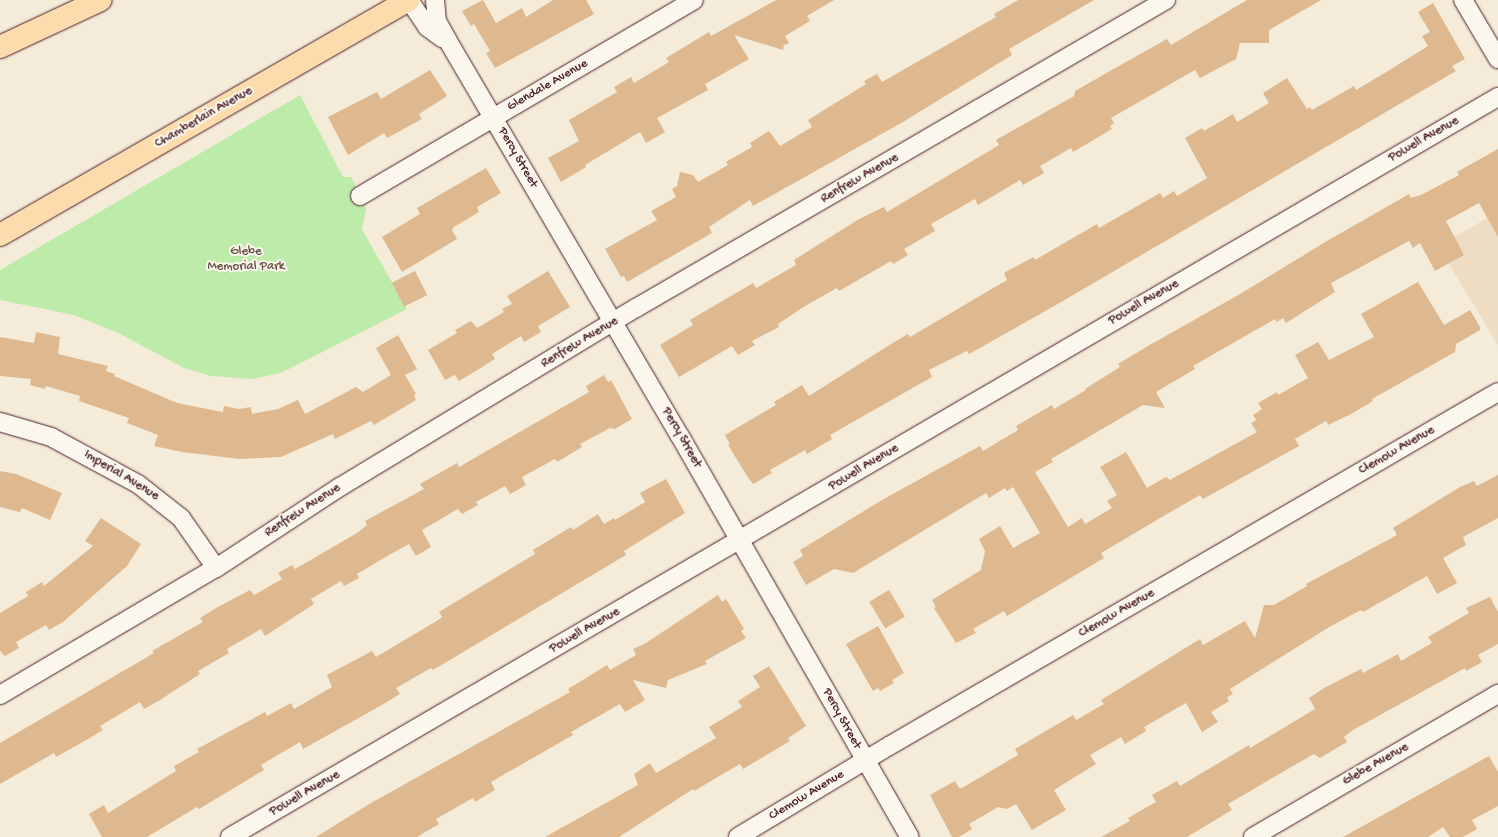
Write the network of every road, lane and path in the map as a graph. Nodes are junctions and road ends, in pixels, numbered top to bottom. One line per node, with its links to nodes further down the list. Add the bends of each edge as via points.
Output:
1 (101, 0): 8 (main road)
2 (409, 0): 7 (street, Percy Street, via 427,28); 13 (main road, Chamberlain Avenue)
3 (435, 0): 7 (street, Percy Street, via 436,21)
4 (694, 0): 11 (street, Glendale Avenue)
5 (1166, 0): 14 (street, Renfrew Avenue)
6 (1463, 0): 9 (street)
7 (448, 41): 11 (street, Percy Street)
8 (0, 47)
9 (1498, 59)
10 (1498, 97): 17 (street, Powell Avenue)
11 (493, 118): 12 (street, Glendale Avenue); 14 (street, Percy Street)
12 (360, 196)
13 (0, 235)
14 (612, 324): 17 (street, Percy Street); 18 (street, Renfrew Avenue, via 340,487)
15 (1498, 392): 21 (street, Clemow Avenue)
16 (0, 422): 18 (street, Imperial Avenue, via 51,437 138,484 181,518)
17 (740, 541): 21 (street, Percy Street); 22 (street, Powell Avenue)
18 (216, 568): 20 (street, Renfrew Avenue)
19 (1498, 694): 25 (street, Glebe Avenue)
20 (0, 695)
21 (864, 760): 23 (street, Clemow Avenue); 24 (street, Percy Street)
22 (230, 837)
23 (738, 837)
24 (910, 837)
25 (1253, 837)

